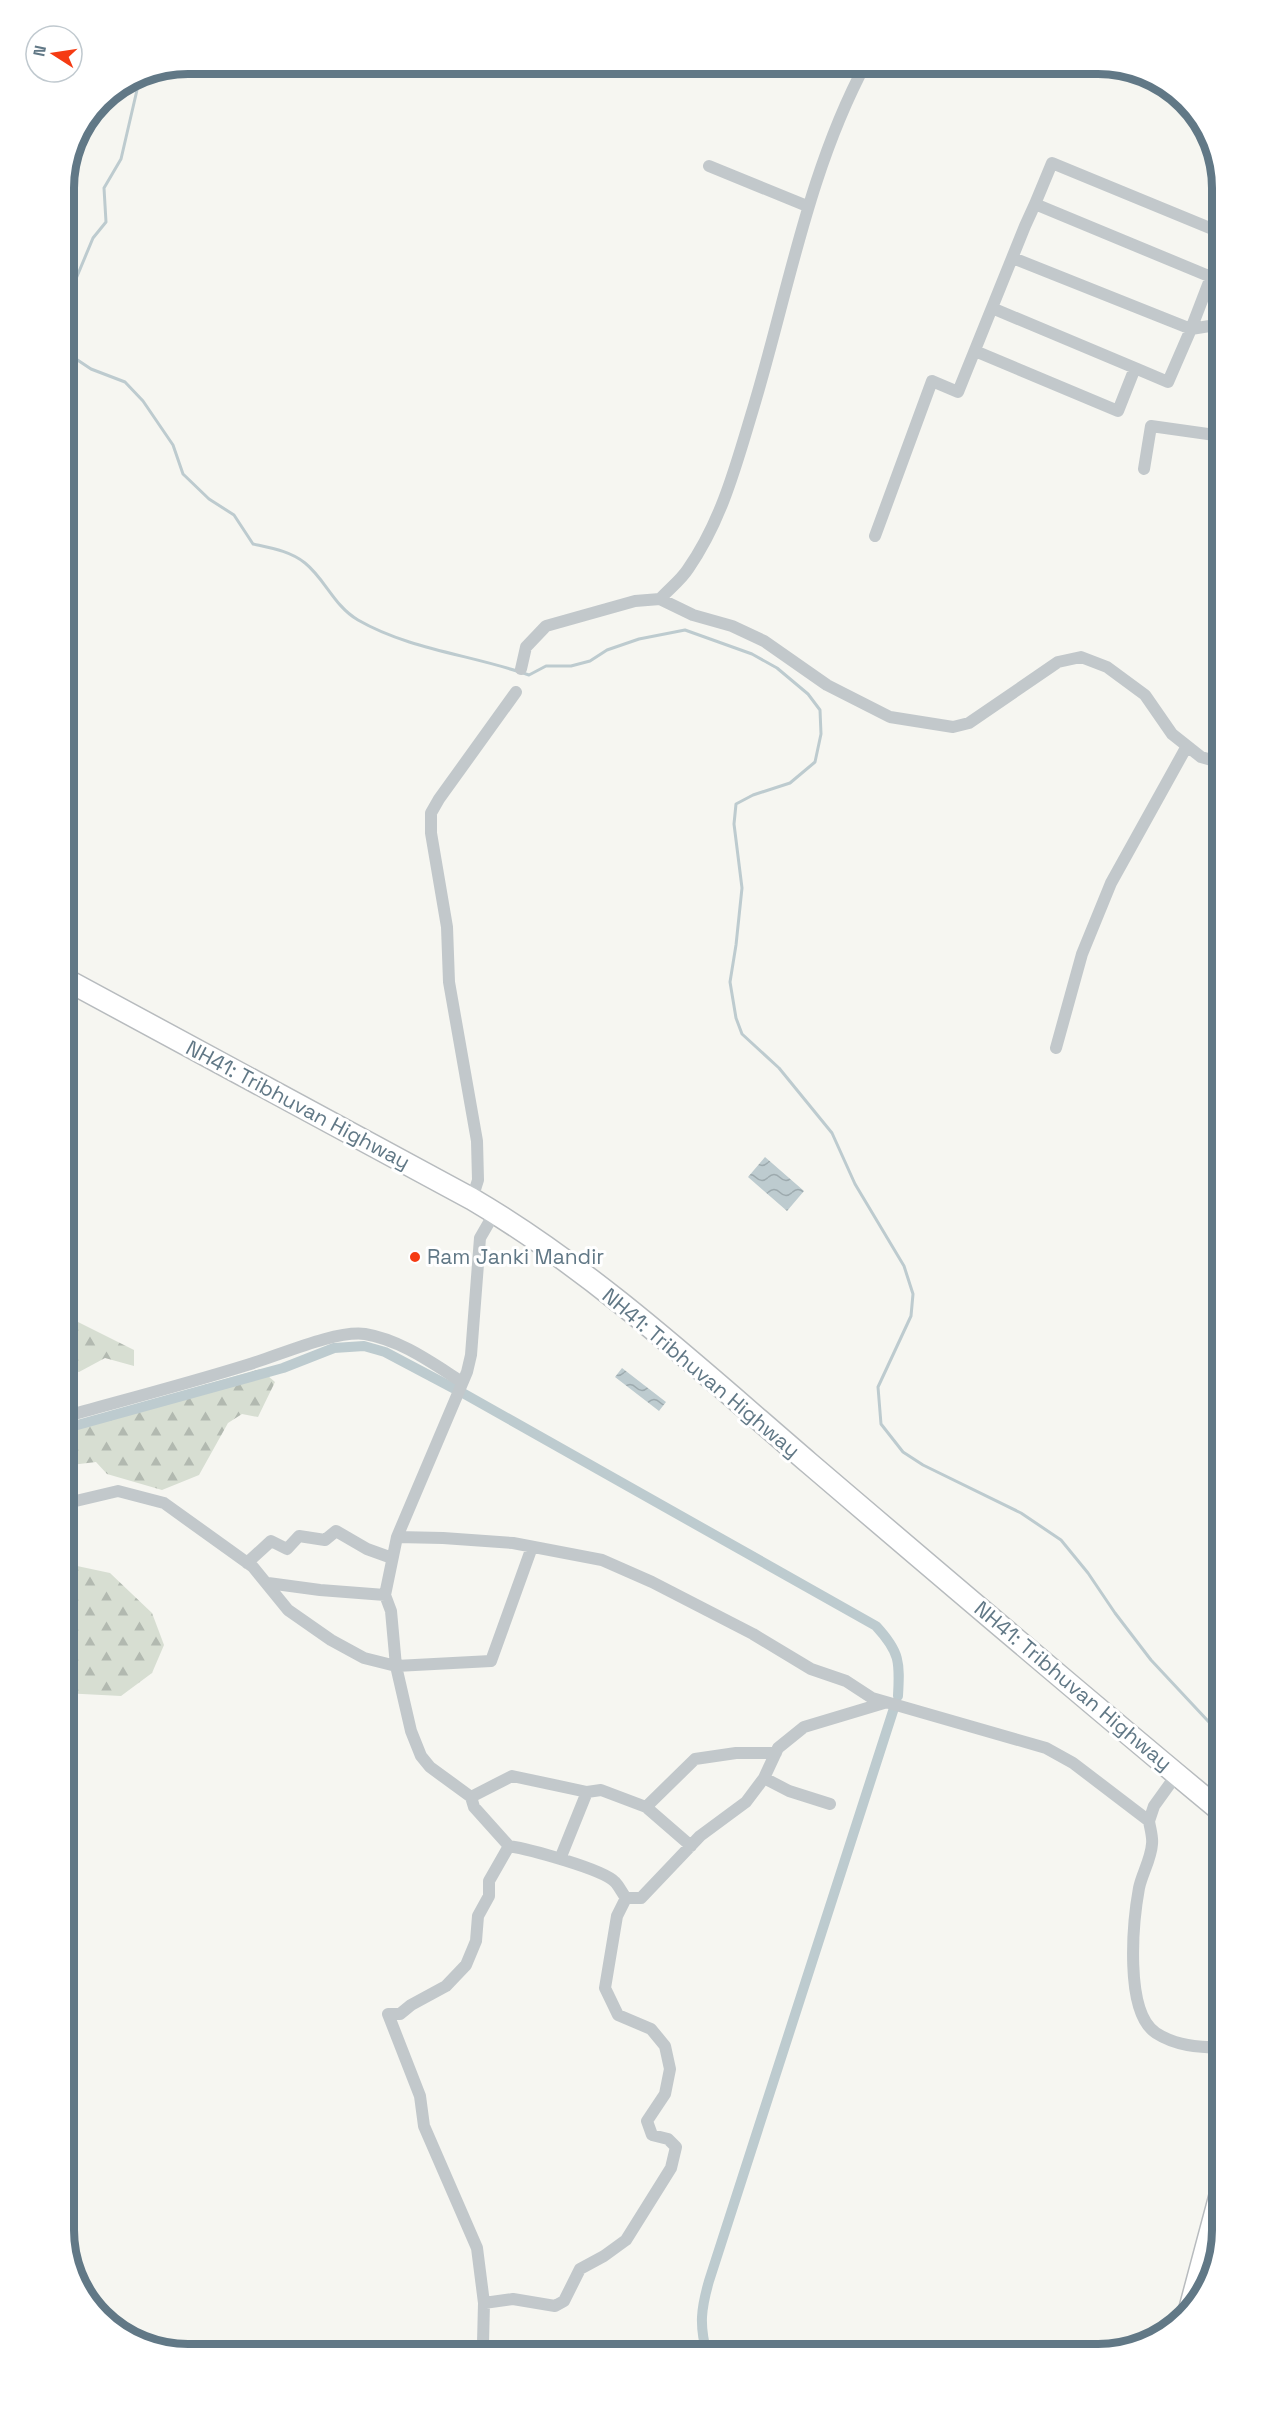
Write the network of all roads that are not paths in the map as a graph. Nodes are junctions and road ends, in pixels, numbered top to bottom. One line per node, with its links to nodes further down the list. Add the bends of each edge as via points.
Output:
1 (861, 74): 4 (street)
2 (709, 166): 4 (street)
3 (1035, 204): 5 (street, via 1052,163); 6 (street); 7 (street)
4 (807, 206): 16 (street, via 768,360 728,493 687,571)
5 (1212, 228)
6 (1012, 258): 8 (street); 10 (street)
7 (1211, 277): 10 (street)
8 (993, 308): 11 (street); 12 (street)
9 (1212, 326): 10 (street)
10 (1191, 330): 12 (street, via 1168,382)
11 (975, 351): 12 (street, via 1118,411); 15 (street, via 958,392 932,381)
12 (1135, 368)
13 (1212, 434): 14 (street, via 1151,426)
14 (1144, 469)
15 (875, 536)
16 (660, 599): 17 (street, via 635,601 546,626 526,647); 19 (street, via 764,641 827,686 869,708 890,717 953,727 969,723 1058,662 1081,657 1107,667 1145,695 1173,735)
17 (521, 669)
18 (516, 692): 23 (street, via 431,813 447,927 449,982 477,1141 478,1180)
19 (1187, 746): 20 (street); 22 (street, via 1111,883 1082,954)
20 (1212, 760)
21 (74, 984): 23 (highway, NH41: Tribhuvan Highway)
22 (1056, 1047)
23 (472, 1199): 24 (highway, NH41: Tribhuvan Highway)
24 (495, 1212): 25 (street, via 480,1238 471,1355); 37 (highway, NH41: Tribhuvan Highway, via 703,1369)
25 (462, 1382): 26 (street, via 402,1346 364,1334 346,1333); 28 (street)
26 (74, 1414)
27 (74, 1501): 31 (street, via 118,1491 164,1503)
28 (397, 1537): 29 (street); 30 (street)
29 (532, 1547): 34 (street, via 491,1661); 35 (street, via 602,1560 652,1582 811,1669 846,1681)
30 (392, 1558): 31 (street, via 367,1550 336,1531 325,1540 299,1536 287,1549 271,1541); 33 (street)
31 (247, 1563): 32 (street)
32 (268, 1583): 33 (street); 34 (street, via 288,1610 331,1640 364,1658)
33 (385, 1595): 34 (street, via 391,1611)
34 (396, 1666): 40 (street, via 421,1756)
35 (884, 1703): 36 (street, via 804,1727); 44 (street, via 1046,1748 1073,1763)
36 (776, 1753): 38 (street); 43 (street, via 695,1759)
37 (1177, 1774): 42 (highway, NH41: Tribhuvan Highway); 44 (street, via 1154,1806)
38 (764, 1778): 41 (street); 46 (street, via 746,1802)
39 (587, 1792): 40 (street, via 512,1776); 43 (street, via 601,1790); 47 (street)
40 (471, 1797): 45 (street, via 474,1807)
41 (830, 1804)
42 (1212, 1804)
43 (646, 1808): 46 (street)
44 (1149, 1821): 49 (street, via 1152,1844 1134,1928 1138,2007 1154,2032 1180,2045)
45 (509, 1846): 47 (street); 52 (street, via 489,1881 489,1896 478,1916 476,1941 466,1965 446,1986 400,2014 388,2014 420,2096 424,2126 477,2248)
46 (691, 1846): 48 (street, via 641,1898)
47 (560, 1859): 48 (street, via 614,1880)
48 (626, 1898): 52 (street, via 617,1916 605,1988 618,2015 651,2029 665,2046 670,2069 665,2094 647,2121 652,2135 668,2139 676,2147 671,2168 626,2240 580,2269 564,2301 555,2306 513,2299)
49 (1212, 2047)
50 (1212, 2226): 51 (highway)
51 (1196, 2287)
52 (484, 2302): 53 (street)
53 (483, 2343)

